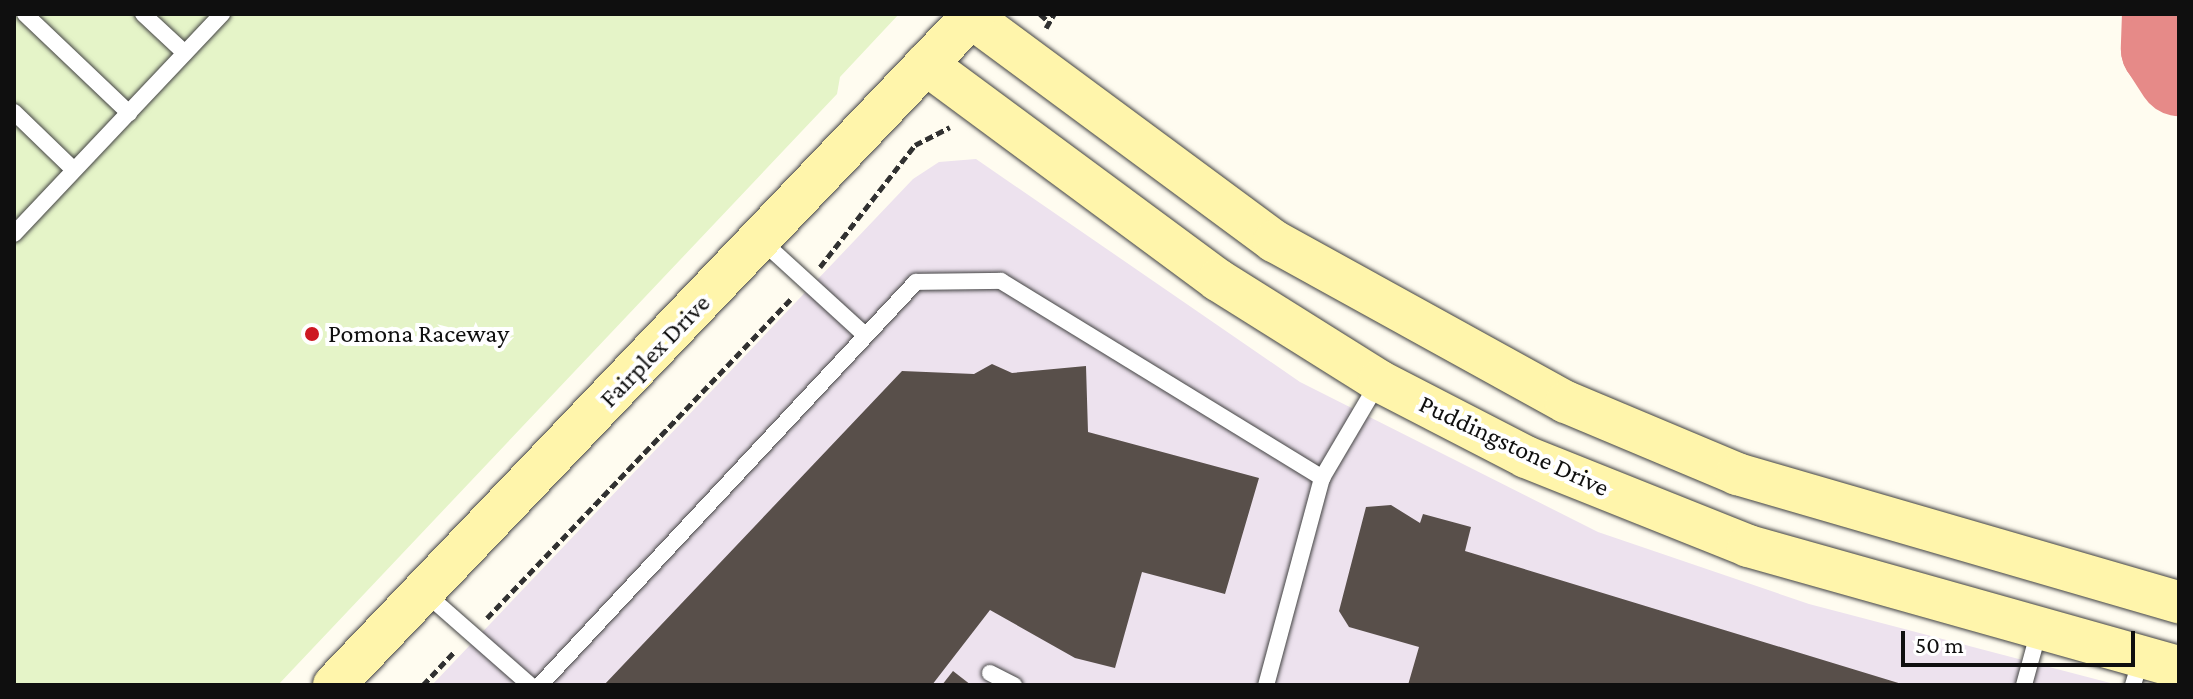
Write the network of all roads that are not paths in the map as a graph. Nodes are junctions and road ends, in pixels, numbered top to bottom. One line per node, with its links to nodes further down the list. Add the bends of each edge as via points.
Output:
1 (25, 14): 8 (lane)
2 (143, 14): 5 (lane)
3 (222, 14): 5 (lane)
4 (972, 15): 6 (street, Fairplex Drive); 16 (street, via 1274,241 1566,402 1737,474)
5 (185, 53): 8 (lane)
6 (926, 64): 11 (street, Fairplex Drive); 13 (street, Puddingstone Drive, via 1218,280)
7 (14, 112): 9 (lane)
8 (129, 113): 9 (lane)
9 (74, 170): 10 (lane)
10 (16, 227)
11 (761, 240): 12 (lane); 15 (street, Fairplex Drive)
12 (865, 335): 14 (lane, via 916,282 1001,281); 22 (lane)
13 (1379, 381): 14 (lane); 17 (street, Puddingstone Drive, via 1526,457 1748,546)
14 (1322, 478): 24 (lane)
15 (423, 591): 20 (street, Fairplex Drive); 21 (lane)
16 (2179, 602)
17 (2039, 629): 18 (street, Puddingstone Drive); 25 (lane)
18 (2151, 670)
19 (990, 673): 23 (lane)
20 (334, 685)
21 (530, 685)
22 (540, 685)
23 (1014, 685)
24 (1266, 685)
25 (2024, 685)

